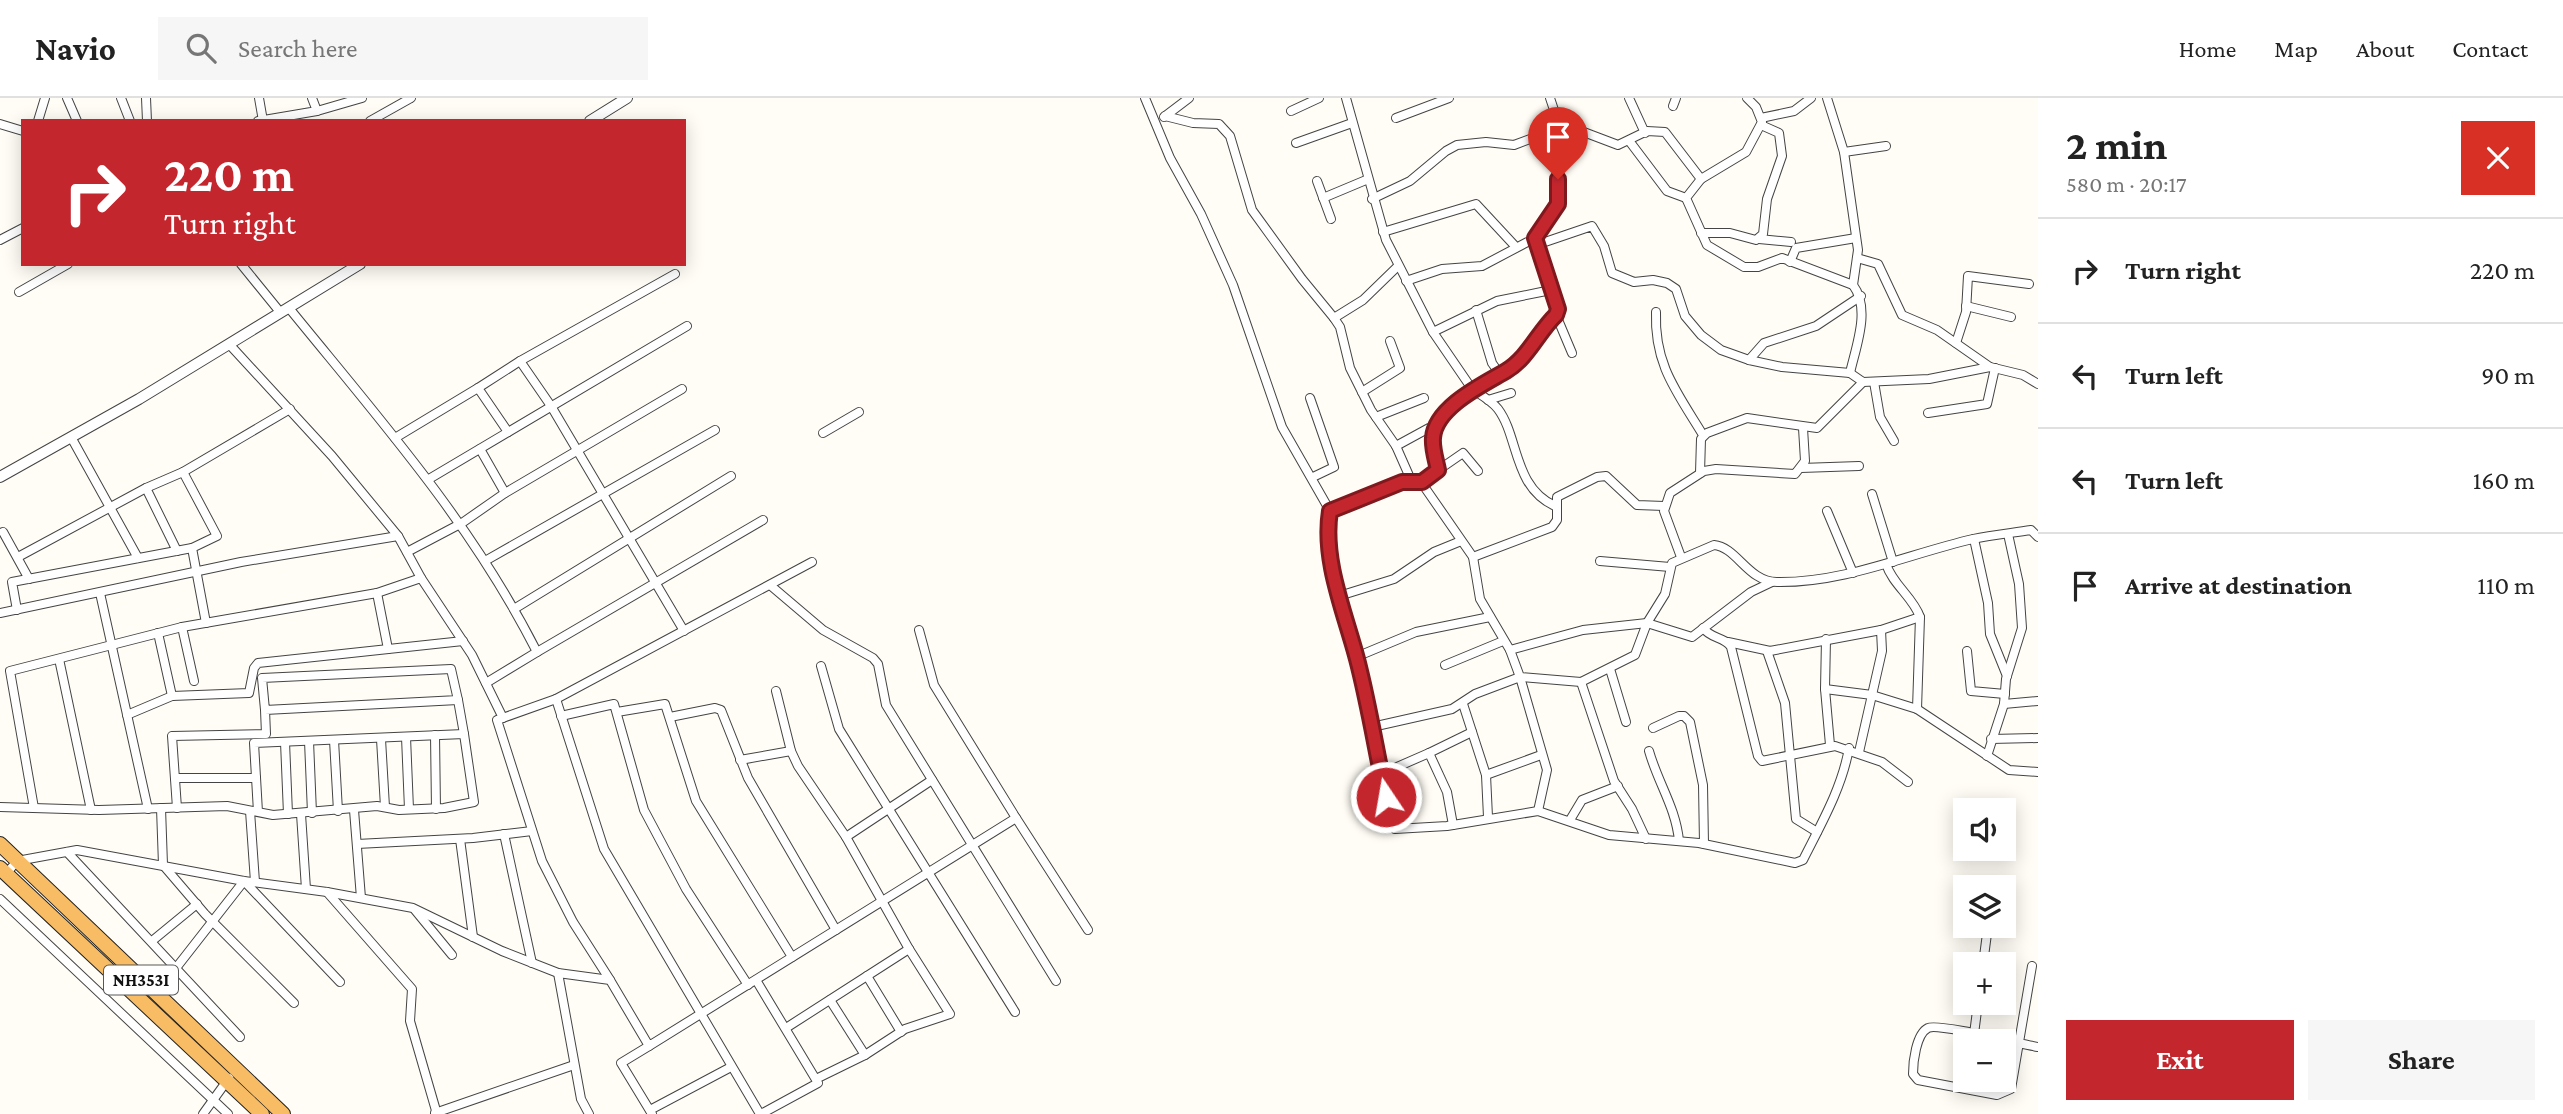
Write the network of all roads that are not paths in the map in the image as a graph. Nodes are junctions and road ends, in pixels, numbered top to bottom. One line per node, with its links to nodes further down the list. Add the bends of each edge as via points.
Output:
1 (45, 98): 24 (street)
2 (67, 98): 25 (street)
3 (121, 98): 26 (street)
4 (146, 98): 27 (street)
5 (259, 98): 28 (street)
6 (312, 98): 20 (street)
7 (362, 98): 20 (street)
8 (411, 98): 30 (street)
9 (1145, 98): 33 (street)
10 (1189, 98): 22 (street)
11 (1320, 98): 21 (street)
12 (1346, 98): 34 (street)
13 (1448, 98): 23 (street)
14 (1550, 98): 37 (street)
15 (1629, 98): 38 (street)
16 (1747, 98): 32 (street)
17 (1811, 98): 32 (street, via 1794,111)
18 (1827, 98): 42 (street)
19 (620, 100): 31 (street)
20 (317, 111): 29 (street)
21 (1291, 111)
22 (1165, 116): 33 (street); 78 (street, via 1219,124 1230,136 1252,209)
23 (1396, 118)
24 (39, 119)
25 (76, 119)
26 (129, 119)
27 (147, 119)
28 (262, 119)
29 (268, 119)
30 (374, 119)
31 (593, 119)
32 (1761, 121): 43 (street, via 1746,152); 55 (street, via 1779,133 1782,151)
33 (1156, 122): 126 (street, via 1233,285 1282,427)
34 (1352, 123): 40 (street); 44 (street)
35 (0, 124): 36 (street)
36 (21, 130)
37 (1554, 130): 39 (street, via 1581,131 1618,145); 48 (street, via 1514,145 1457,145 1410,181); 53 (street, via 1560,144 1558,204)
38 (1645, 133): 39 (street); 43 (street, via 1665,132)
39 (1630, 142): 47 (street, via 1667,191)
40 (1296, 143)
41 (1886, 146): 42 (street)
42 (1844, 152): 54 (street)
43 (1701, 179): 47 (street)
44 (1366, 180): 46 (street); 48 (street)
45 (1317, 181): 46 (street)
46 (1323, 198): 49 (street)
47 (1686, 198): 52 (street)
48 (1372, 199): 51 (street)
49 (1331, 219)
50 (21, 229): 56 (street)
51 (1383, 232): 58 (street, via 1476,204); 64 (street)
52 (1702, 233): 55 (street); 60 (street, via 1707,245 1744,267 1782,258)
53 (1535, 238): 58 (street); 69 (street); 85 (street, via 1545,242 1592,226 1612,273 1634,282 1667,282 1676,289 1685,316 1702,335 1721,350)
54 (1856, 238): 59 (street); 60 (street, via 1796,248)
55 (1759, 239): 57 (street)
56 (0, 240)
57 (1791, 242)
58 (1516, 246): 66 (street, via 1482,266 1442,270)
59 (1857, 258): 68 (street); 82 (street, via 1878,264 1902,315)
60 (1790, 262): 68 (street)
61 (64, 266): 70 (street)
62 (243, 266): 73 (street)
63 (357, 266): 73 (street)
64 (1398, 266): 66 (street); 78 (street, via 1363,300)
65 (675, 274): 86 (street)
66 (1406, 281): 80 (street)
67 (2029, 284): 72 (street, via 1968,276)
68 (1853, 285): 71 (street)
69 (1551, 290): 74 (street); 76 (street)
70 (19, 292)
71 (1861, 296): 85 (street, via 1816,326 1764,343); 89 (street)
72 (1966, 306): 77 (street); 82 (street)
73 (285, 310): 83 (street); 113 (street)
74 (1476, 310): 80 (street); 88 (street)
75 (1656, 312): 111 (street, via 1662,366)
76 (1556, 315): 84 (street); 88 (street, via 1524,355)
77 (2011, 317)
78 (1334, 318): 96 (street)
79 (687, 326): 101 (street)
80 (1433, 332): 95 (street)
81 (1390, 341): 96 (street, via 1400,368)
82 (1956, 343): 87 (street)
83 (229, 344): 102 (street); 112 (street)
84 (1572, 353)
85 (1749, 360): 89 (street)
86 (520, 361): 93 (street); 101 (street)
87 (1992, 368): 91 (street, via 1929,379); 92 (street, via 2023,375); 104 (street, via 1987,404)
88 (1499, 373): 95 (street)
89 (1850, 373): 90 (street)
90 (1863, 382): 91 (street); 107 (street, via 1821,426)
91 (1874, 382): 114 (street, via 1880,417)
92 (2038, 384)
93 (478, 388): 109 (street); 113 (street)
94 (682, 389): 117 (street)
95 (1472, 389): 100 (street); 120 (street, via 1434,431)
96 (1362, 393): 105 (street)
97 (1511, 393): 100 (street)
98 (1310, 398): 126 (street, via 1334,467)
99 (1424, 398): 105 (street)
100 (1488, 400): 134 (street, via 1502,414 1519,465 1541,498)
101 (551, 406): 109 (street); 117 (street)
102 (290, 410): 122 (street); 143 (street)
103 (859, 412): 110 (street)
104 (1928, 413)
105 (1376, 417): 115 (street)
106 (1429, 428): 115 (street)
107 (1802, 428): 111 (street, via 1747,418); 119 (street, via 1805,457)
108 (715, 430): 132 (street)
109 (508, 432): 116 (street)
110 (823, 433)
111 (1703, 435): 123 (street)
112 (71, 437): 125 (street); 136 (street)
113 (395, 438): 127 (street)
114 (1894, 441)
115 (1396, 446): 128 (street)
116 (480, 449): 127 (street); 131 (street)
117 (578, 452): 131 (street); 132 (street)
118 (1859, 466): 119 (street)
119 (1801, 468): 123 (street, via 1788,475 1716,469)
120 (1438, 470): 121 (street, via 1463,453); 129 (street)
121 (1478, 471)
122 (183, 472): 130 (street); 148 (street, via 217,536)
123 (1700, 473): 135 (street, via 1675,489)
124 (732, 476): 145 (street)
125 (0, 477)
126 (1313, 477): 137 (street)
127 (429, 479): 140 (street)
128 (1411, 480): 129 (street); 137 (street)
129 (1422, 482): 147 (street)
130 (146, 488): 136 (street); 149 (street)
131 (505, 493): 140 (street)
132 (602, 493): 145 (street); 155 (street)
133 (1872, 494): 158 (street)
134 (1555, 506): 135 (street, via 1561,493 1606,476 1637,505); 151 (street, via 1555,525)
135 (1664, 506): 152 (street)
136 (111, 507): 153 (street); 154 (street)
137 (1330, 511): 169 (street, via 1327,528)
138 (1827, 511): 161 (street)
139 (763, 520): 165 (street)
140 (462, 523): 150 (street); 155 (street)
141 (1, 530): 153 (street)
142 (2008, 534): 144 (street, via 2031,530); 146 (street); 200 (street, via 2019,584 2022,628)
143 (398, 536): 150 (street); 160 (street)
144 (2038, 537)
145 (629, 539): 165 (street); 170 (street)
146 (1974, 539): 158 (street); 200 (street, via 1990,634)
147 (1461, 541): 151 (street); 169 (street, via 1434,552 1394,579)
148 (192, 548): 149 (street); 160 (street)
149 (177, 551): 154 (street)
150 (407, 552): 162 (street)
151 (1474, 557): 173 (street, via 1480,598)
152 (1681, 557): 159 (street); 164 (street, via 1718,545 1746,570)
153 (18, 558): 163 (street)
154 (138, 558): 163 (street)
155 (485, 561): 170 (street)
156 (1600, 561): 159 (street)
157 (812, 562): 166 (street)
158 (1889, 563): 161 (street); 174 (street, via 1893,582)
159 (1670, 567): 176 (street, via 1665,594)
160 (196, 572): 167 (street); 175 (street)
161 (1853, 573): 164 (street)
162 (421, 578): 168 (street); 184 (street)
163 (29, 579): 171 (street, via 12,582)
164 (1772, 582): 178 (street)
165 (655, 583): 181 (street); 192 (street)
166 (770, 585): 181 (street); 250 (street, via 823,630 878,664 886,705)
167 (100, 593): 171 (street); 187 (street)
168 (377, 593): 175 (street); 188 (street)
169 (1339, 596): 193 (street)
170 (513, 609): 192 (street)
171 (17, 610): 172 (street)
172 (0, 613)
173 (1490, 617): 185 (street); 193 (street, via 1416,632)
174 (1920, 617): 180 (street); 215 (street)
175 (206, 623): 177 (street)
176 (1647, 623): 178 (street, via 1692,637); 189 (street, via 1583,630); 197 (street, via 1639,652)
177 (182, 627): 182 (street); 202 (street)
178 (1703, 628): 186 (street, via 1711,637)
179 (919, 630): 271 (street, via 934,685)
180 (1881, 630): 183 (street); 208 (street, via 1882,651)
181 (684, 631): 210 (street)
182 (158, 633): 187 (street); 209 (street)
183 (1826, 639): 190 (street); 205 (street)
184 (463, 641): 188 (street); 204 (street)
185 (1503, 641): 189 (street); 195 (street)
186 (1728, 642): 190 (street); 241 (street, via 1758,756 1762,761)
187 (110, 644): 194 (street); 218 (street)
188 (388, 649): 209 (street, via 258,663 248,694)
189 (1510, 650): 201 (street)
190 (1767, 651): 241 (street, via 1783,697)
191 (1967, 651): 207 (street, via 1971,691)
192 (537, 652): 204 (street)
193 (1356, 657): 223 (street)
194 (59, 659): 198 (street); 261 (street)
195 (1445, 665)
196 (821, 666): 263 (street, via 839,730)
197 (1610, 669): 203 (street); 222 (street)
198 (10, 671): 199 (street); 255 (street)
199 (0, 673)
200 (2007, 676): 207 (street)
201 (1520, 677): 203 (street); 213 (street, via 1475,694); 242 (street)
202 (194, 681)
203 (1581, 682): 252 (street)
204 (486, 683): 221 (street)
205 (1825, 689): 208 (street); 235 (street)
206 (776, 691): 237 (street)
207 (2005, 694): 214 (street)
208 (1871, 695): 215 (street); 239 (street)
209 (172, 696): 218 (street)
210 (556, 699): 219 (street); 221 (street)
211 (458, 700): 216 (street); 216 (street, via 451,668 262,678); 226 (street)
212 (2038, 701): 214 (street)
213 (1463, 704): 223 (street); 225 (street)
214 (2004, 704): 231 (street)
215 (1917, 709): 243 (street)
216 (265, 710): 248 (street, via 266,734 172,736)
217 (617, 712): 219 (street, via 612,704); 220 (street, via 662,702); 316 (street, via 644,810 686,889)
218 (127, 715): 259 (street)
219 (561, 716): 320 (street, via 604,849)
220 (670, 717): 244 (street, via 718,708); 306 (street, via 696,802)
221 (503, 718): 274 (street, via 498,720)
222 (1626, 722)
223 (1371, 727): 246 (street)
224 (1653, 728): 283 (street, via 1679,716 1690,722 1703,785)
225 (1472, 732): 240 (street); 247 (street)
226 (464, 734): 227 (street); 258 (street, via 474,802)
227 (435, 735): 228 (street); 258 (street)
228 (406, 737): 230 (street); 260 (street)
229 (2038, 738): 231 (street)
230 (381, 739): 232 (street); 254 (street)
231 (1991, 739): 243 (street)
232 (334, 740): 233 (street); 265 (street)
233 (309, 741): 234 (street); 267 (street)
234 (285, 742): 249 (street, via 254,743); 268 (street)
235 (1830, 745): 236 (street); 241 (street)
236 (1849, 748): 239 (street); 275 (street, via 1843,775)
237 (791, 751): 244 (street); 277 (street)
238 (1649, 751): 280 (street, via 1675,812)
239 (1859, 752): 251 (street, via 1888,765)
240 (1429, 753): 246 (street); 273 (street, via 1447,792)
241 (1790, 754): 275 (street, via 1796,819)
242 (1541, 755): 247 (street); 266 (street, via 1547,769)
243 (1987, 756): 245 (street, via 2009,770)
244 (740, 760): 300 (street)
245 (2038, 772)
246 (1381, 774): 273 (street, via 1395,829)
247 (1486, 775): 270 (street)
248 (175, 778): 249 (street); 257 (street)
249 (256, 778): 264 (street)
250 (932, 780): 263 (street); 284 (street)
251 (1908, 782)
252 (1618, 786): 272 (street, via 1582,800); 279 (street)
253 (0, 807): 255 (street)
254 (385, 807): 260 (street); 262 (street)
255 (34, 808): 261 (street)
256 (161, 808): 257 (street); 259 (street); 287 (street)
257 (177, 808): 264 (street)
258 (436, 808): 260 (street)
259 (148, 809): 261 (street)
260 (409, 809)
261 (91, 810)
262 (354, 810): 265 (street); 282 (street)
263 (887, 810): 277 (street); 289 (street)
264 (254, 811): 268 (street); 291 (street)
265 (338, 811): 267 (street)
266 (1538, 811): 270 (street); 272 (street)
267 (312, 813): 269 (street)
268 (288, 814): 269 (street)
269 (301, 814): 292 (street)
270 (1488, 817): 273 (street)
271 (1016, 818): 284 (street); 301 (street)
272 (1570, 820): 279 (street, via 1603,833)
273 (1453, 825)
274 (532, 831): 276 (street); 312 (street, via 573,922)
275 (1817, 832): 283 (street, via 1802,860 1795,863)
276 (504, 834): 278 (street); 307 (street)
277 (846, 837): 296 (street)
278 (460, 839): 282 (street); 302 (street)
279 (1646, 839): 280 (street)
280 (1679, 841): 283 (street)
281 (0, 844): 286 (highway, NH353I)
282 (357, 844): 294 (street)
283 (1704, 844)
284 (971, 846): 289 (street); 314 (street)
285 (67, 852): 286 (street); 287 (street); 303 (street)
286 (17, 861): 288 (street); 333 (highway, NH353I)
287 (163, 865): 290 (street); 297 (street)
288 (3, 871): 333 (highway, NH353I)
289 (928, 873): 296 (street); 319 (street)
290 (244, 881): 291 (street); 299 (street); 315 (street)
291 (255, 883): 292 (street)
292 (306, 889): 293 (street)
293 (327, 892): 294 (street); 340 (street, via 412,989 410,1021)
294 (361, 898): 298 (street)
295 (0, 899): 338 (street)
296 (883, 901): 300 (street); 304 (street)
297 (197, 904): 299 (street); 303 (street)
298 (413, 908): 302 (street); 305 (street)
299 (214, 923): 309 (street); 318 (street)
300 (836, 930): 306 (street)
301 (1088, 930)
302 (473, 937): 307 (street)
303 (152, 941): 309 (street)
304 (909, 949): 311 (street); 323 (street, via 950,1014)
305 (452, 955)
306 (792, 957): 313 (street)
307 (532, 963): 310 (street)
308 (2032, 966): 326 (street)
309 (176, 968): 324 (street)
310 (558, 973): 312 (street); 331 (street)
311 (867, 976): 317 (street); 323 (street)
312 (610, 980): 327 (street)
313 (756, 980): 316 (street); 321 (street)
314 (1056, 981)
315 (340, 982)
316 (748, 985): 320 (street)
317 (830, 1000): 321 (street); 329 (street)
318 (294, 1003)
319 (1015, 1012)
320 (700, 1015): 327 (street); 332 (street)
321 (786, 1028): 334 (street)
322 (1953, 1030): 335 (street, via 1926,1029 1920,1036 1913,1074 1918,1080)
323 (901, 1032): 329 (street)
324 (240, 1037)
325 (2016, 1042): 326 (street)
326 (2020, 1043): 328 (street); 330 (street)
327 (649, 1046): 339 (street, via 621,1063)
328 (2038, 1047)
329 (865, 1055): 334 (street)
330 (2016, 1063)
331 (575, 1065): 340 (street); 345 (street, via 581,1099)
332 (731, 1067): 339 (street); 346 (street)
333 (231, 1076): 338 (street); 343 (highway, NH353I); 344 (highway, NH353I)
334 (818, 1078): 346 (street, via 818,1083)
335 (1953, 1087)
336 (1981, 1092): 337 (street)
337 (2003, 1092)
338 (214, 1101): 341 (street); 342 (street)
339 (651, 1112)
340 (435, 1113)
341 (203, 1114)
342 (228, 1114)
343 (262, 1114)
344 (283, 1114)
345 (589, 1114)
346 (760, 1114)

